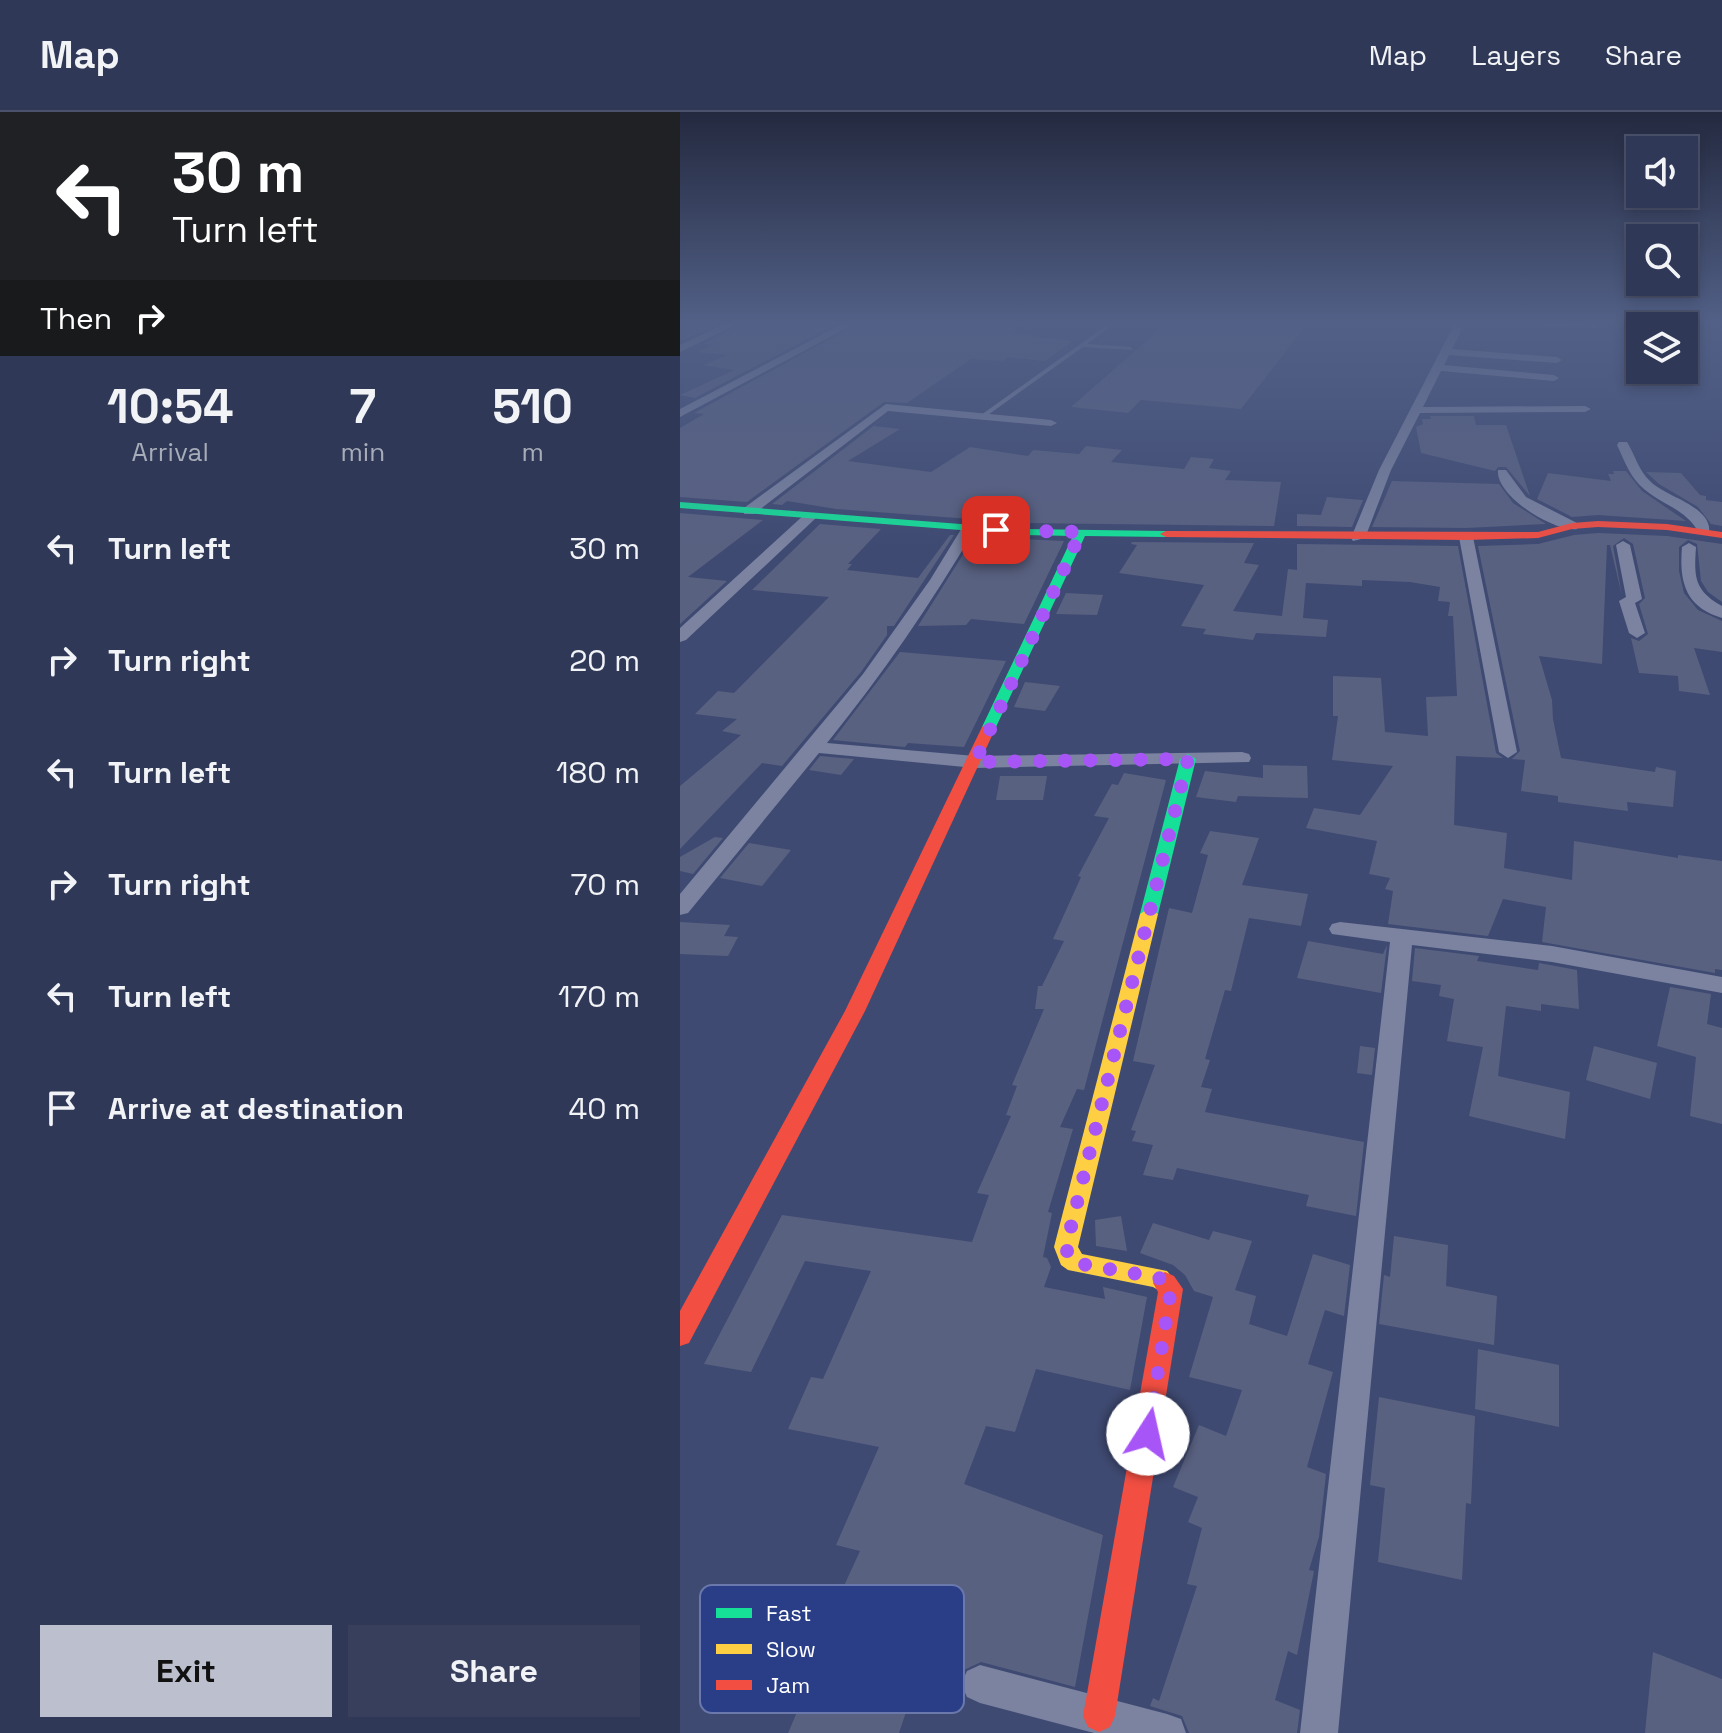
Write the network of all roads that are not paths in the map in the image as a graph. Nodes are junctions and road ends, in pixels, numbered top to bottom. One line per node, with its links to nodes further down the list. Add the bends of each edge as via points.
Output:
1 (709, 399): 6 (street)
2 (1007, 399): 7 (lane)
3 (1422, 399): 5 (street)
4 (1585, 409): 5 (street)
5 (1416, 410): 20 (street)
6 (680, 414)
7 (983, 416): 8 (street); 12 (street, via 886,407)
8 (1051, 423)
9 (1623, 445): 18 (street, via 1644,482)
10 (1502, 473): 14 (street, via 1505,483 1533,509)
11 (680, 505): 12 (street)
12 (749, 511): 13 (street)
13 (810, 517): 15 (street); 26 (street)
14 (1572, 526): 17 (street); 18 (street, via 1637,525)
15 (968, 529): 16 (street); 27 (street, via 930,596)
16 (1081, 532): 20 (street); 31 (street)
17 (1538, 535): 19 (street); 21 (street)
18 (1716, 535): 23 (street)
19 (1466, 537): 20 (street); 28 (street)
20 (1358, 538)
21 (1615, 544): 25 (street, via 1634,599 1627,601)
22 (1662, 546): 23 (street)
23 (1689, 547): 24 (street, via 1687,577 1700,600)
24 (1722, 613)
25 (1637, 633)
26 (680, 637)
27 (814, 747): 31 (street); 32 (street)
28 (1508, 752)
29 (1242, 758): 30 (street)
30 (1188, 759): 31 (street); 38 (street, via 1066,1247 1076,1263 1159,1278 1171,1289)
31 (975, 762): 36 (street, via 855,1011)
32 (680, 908)
33 (1340, 929): 34 (street)
34 (1402, 936): 35 (street, via 1552,954); 40 (street)
35 (1722, 985)
36 (680, 1335)
37 (980, 1684): 38 (street)
38 (1099, 1716): 39 (street)
39 (1167, 1733)
40 (1319, 1733)

